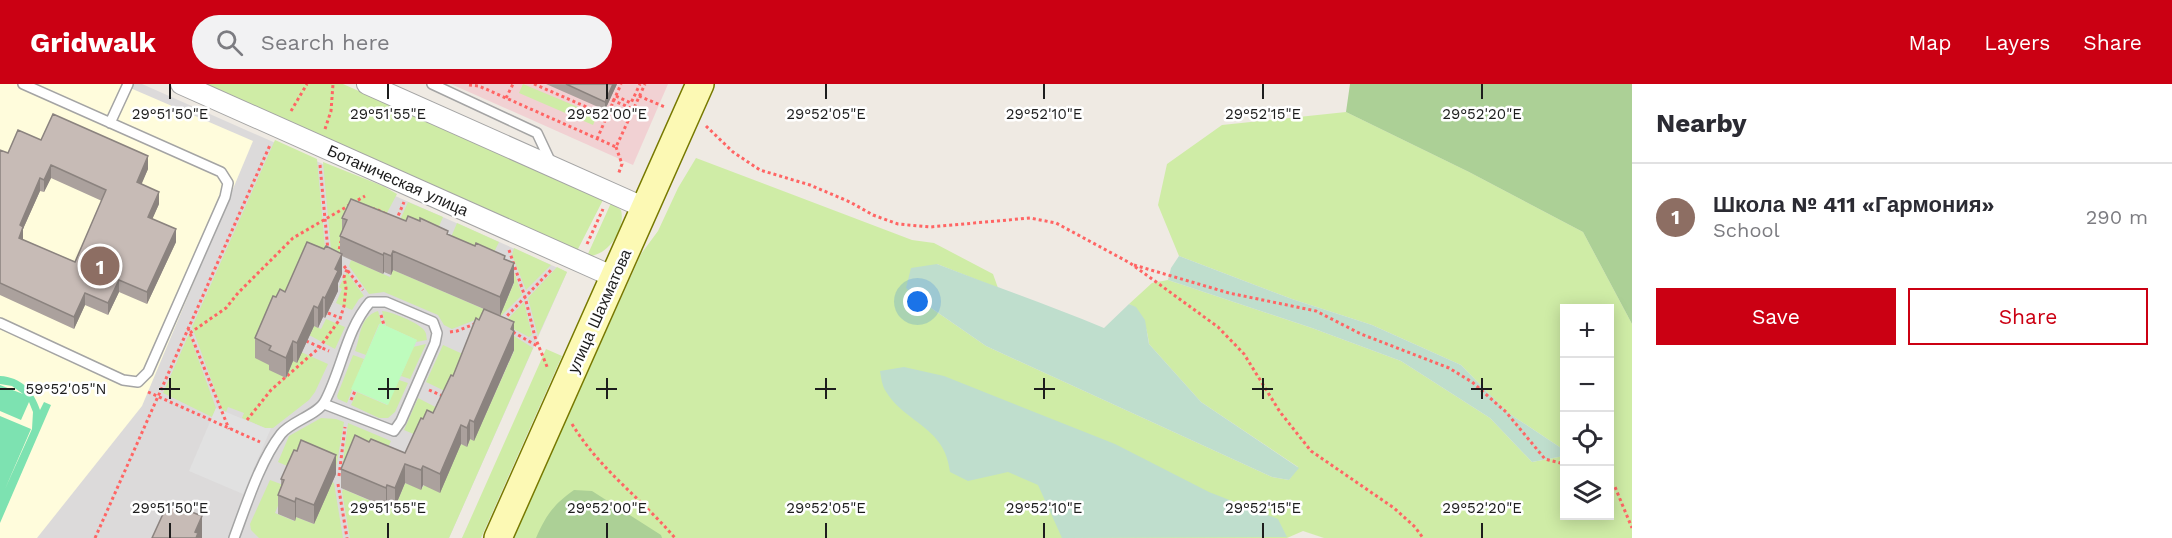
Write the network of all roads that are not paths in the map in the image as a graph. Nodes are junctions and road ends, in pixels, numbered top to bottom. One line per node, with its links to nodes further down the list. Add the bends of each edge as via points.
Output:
1 (23, 84): 7 (lane)
2 (128, 84): 7 (lane)
3 (181, 84): 10 (street, Ботаническая улица)
4 (367, 84): 8 (street)
5 (432, 84): 8 (lane, via 537,133)
6 (700, 84): 9 (street, улица Шахматова)
7 (110, 123): 11 (lane, via 220,172 228,183 148,372 138,382 123,380)
8 (553, 167): 9 (street)
9 (645, 208): 10 (street, улица Шахматова)
10 (614, 277): 14 (street, улица Шахматова)
11 (0, 323)
12 (324, 404): 12 (lane, via 359,315 370,302 386,302 433,322 435,343 394,431 348,408); 13 (lane, via 282,432 254,485)
13 (234, 538)
14 (498, 538)

